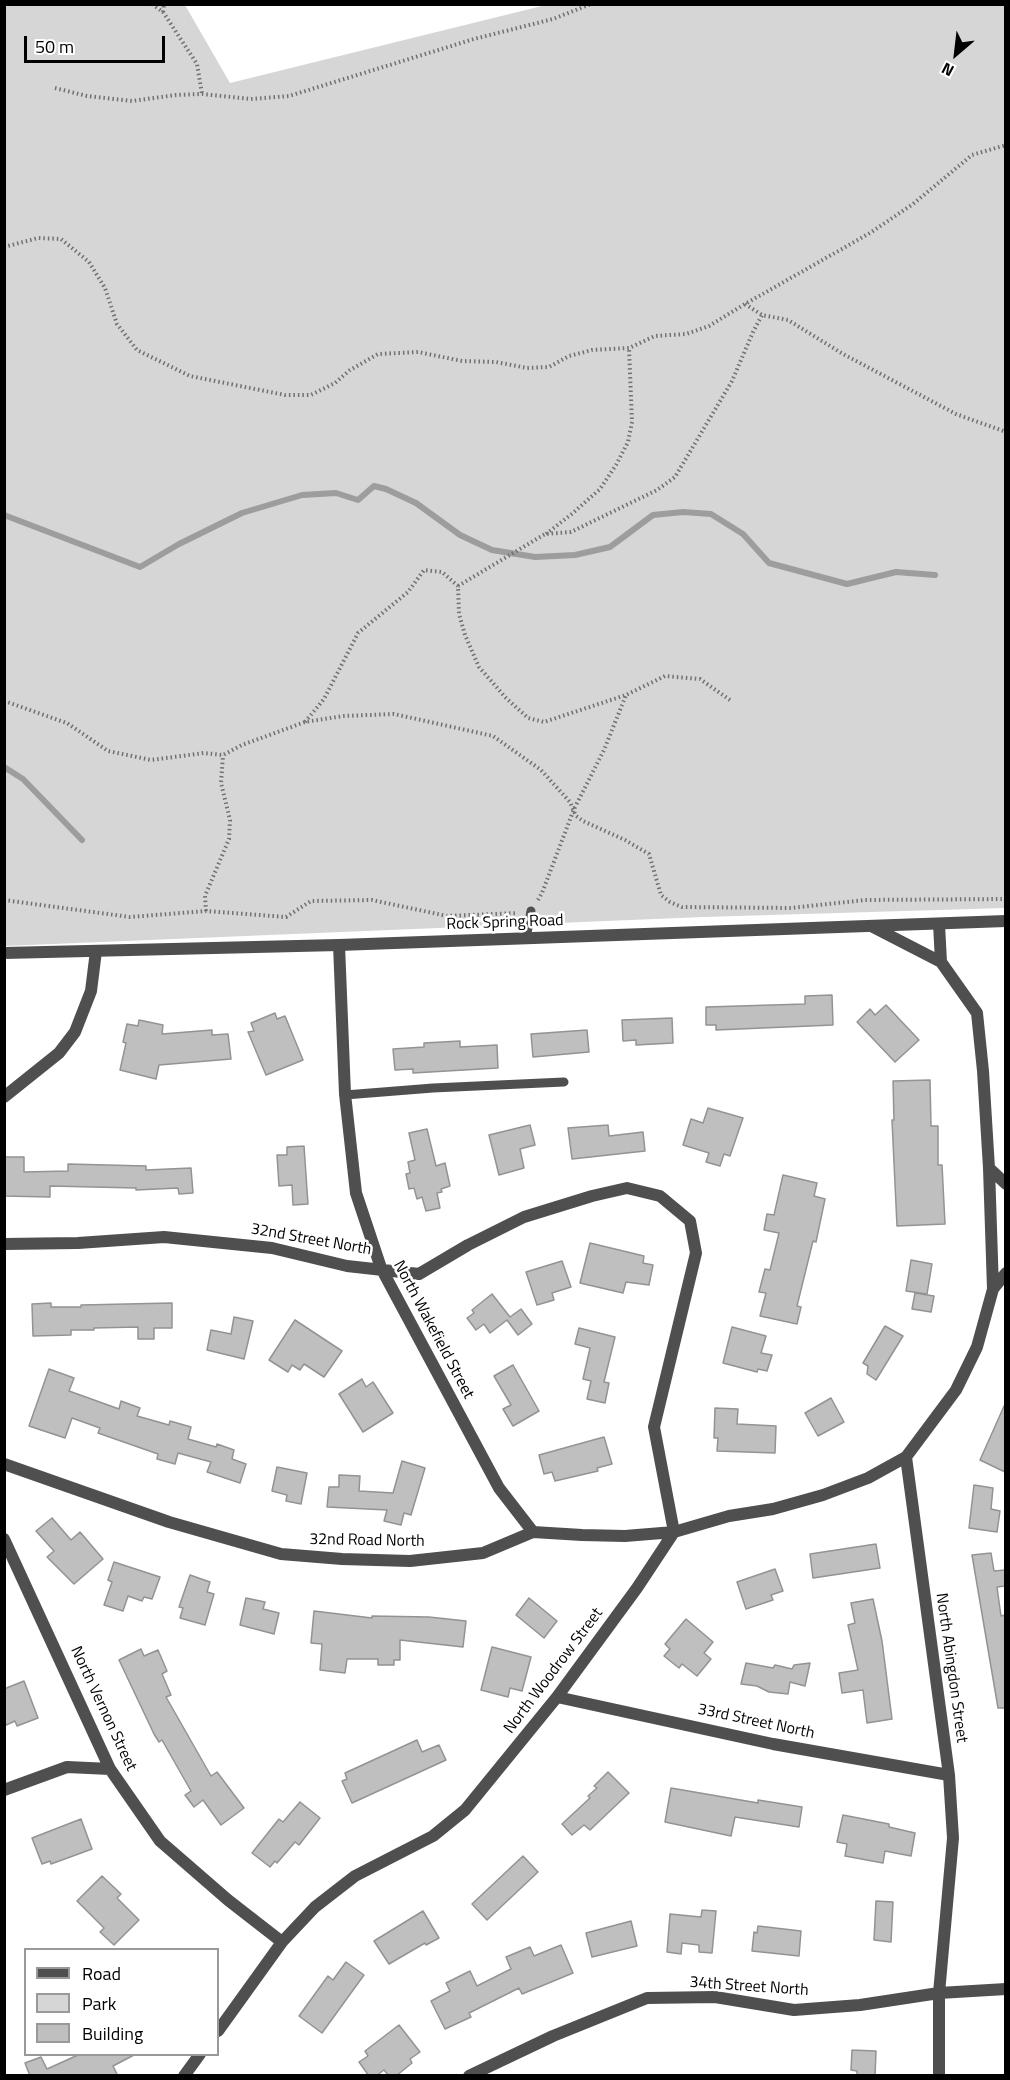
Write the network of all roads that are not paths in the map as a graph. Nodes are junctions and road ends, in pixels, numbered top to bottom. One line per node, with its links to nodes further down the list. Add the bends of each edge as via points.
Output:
1 (531, 911): 5 (lane)
2 (1005, 921): 3 (street, Rock Spring Road)
3 (939, 924): 4 (street, Rock Spring Road); 9 (street)
4 (873, 927): 5 (street, Rock Spring Road); 9 (street)
5 (526, 939): 6 (street, Rock Spring Road)
6 (339, 945): 7 (street, Rock Spring Road); 11 (street, North Wakefield Street)
7 (96, 951): 8 (street, Rock Spring Road); 12 (street, via 91,991 75,1032 59,1053)
8 (4, 953)
9 (941, 962): 13 (street, via 976,1013)
10 (564, 1082): 11 (lane)
11 (345, 1095): 16 (street, North Wakefield Street, via 356,1193)
12 (4, 1097)
13 (989, 1168): 14 (street); 18 (street)
14 (1005, 1184)
15 (5, 1245): 16 (street, 32nd Street North, via 164,1237 272,1248 347,1266)
16 (381, 1268): 21 (street, North Wakefield Street, via 499,1488); 22 (street, 32nd Street North, via 419,1274 524,1217 627,1188 660,1196 690,1221 696,1253 654,1427)
17 (1005, 1273): 18 (street)
18 (993, 1289): 19 (street, via 977,1347 956,1390)
19 (906, 1457): 22 (street, 32nd Road North, via 868,1478 823,1495); 26 (street, North Abingdon Street)
20 (4, 1464): 21 (street, 32nd Road North, via 169,1522 281,1554 410,1561 483,1553)
21 (533, 1532): 22 (street, 32nd Road North, via 625,1536)
22 (674, 1532): 24 (street, North Woodrow Street)
23 (4, 1539): 25 (street, North Vernon Street)
24 (557, 1697): 26 (street, 33rd Street North, via 772,1744); 28 (street, North Woodrow Street, via 465,1810 433,1836 355,1876 315,1907)
25 (110, 1769): 27 (street, via 67,1767); 28 (street, North Vernon Street, via 160,1841)
26 (949, 1775): 30 (street, North Abingdon Street, via 953,1838)
27 (4, 1790)
28 (282, 1942): 31 (street, North Woodrow Street)
29 (1005, 1989): 30 (street, 34th Street North)
30 (939, 1993): 34 (street, 34th Street North, via 794,2010 715,1997 647,1998); 35 (street, North Abingdon Street)
31 (219, 2030)
32 (199, 2056): 33 (street)
33 (184, 2076)
34 (469, 2076)
35 (939, 2076)

